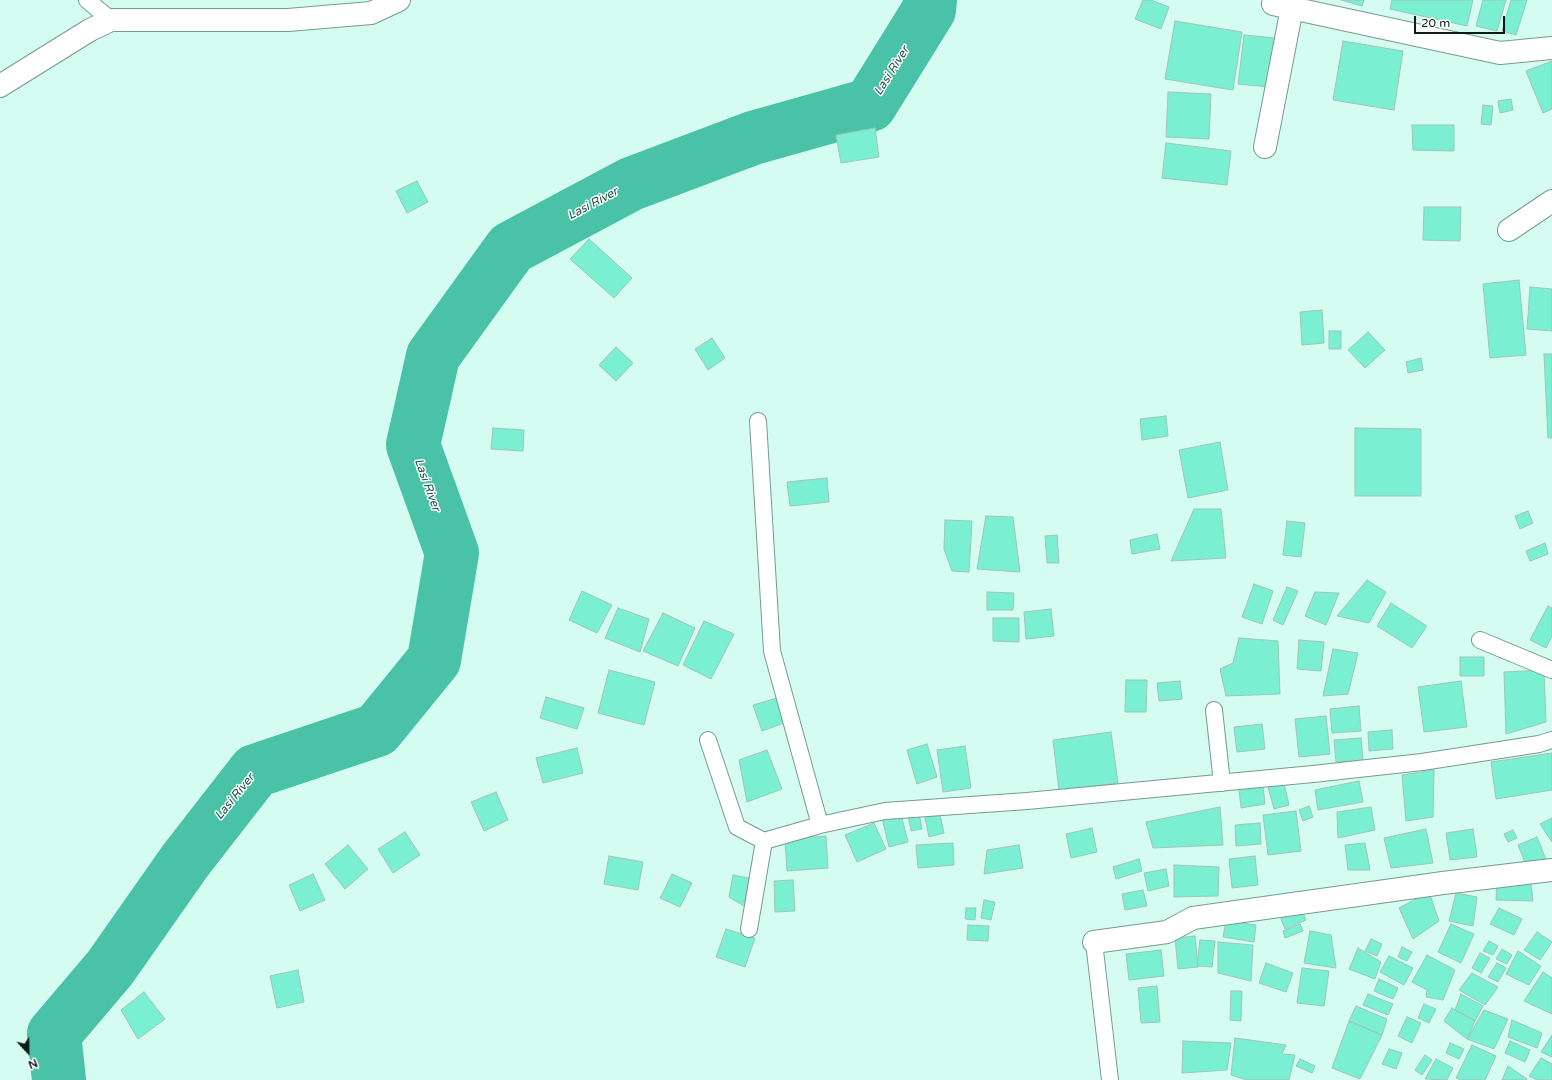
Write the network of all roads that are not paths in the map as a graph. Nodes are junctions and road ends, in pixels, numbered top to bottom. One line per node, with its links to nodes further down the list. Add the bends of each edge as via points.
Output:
1 (87, 0): 4 (lane)
2 (399, 0): 4 (street, via 371,13 288,20)
3 (1283, 4): 5 (street, via 1500,53); 7 (street)
4 (111, 20): 6 (street, via 90,30)
5 (1552, 48)
6 (0, 86)
7 (1265, 147)
8 (1552, 201): 9 (street)
9 (1509, 230)
10 (758, 421): 17 (lane, via 772,651)
11 (1480, 640): 12 (lane)
12 (1552, 670)
13 (1214, 710): 16 (lane)
14 (708, 740): 18 (lane, via 737,827)
15 (1552, 740): 16 (lane, via 1422,762)
16 (1222, 782): 17 (lane, via 885,812)
17 (820, 825): 18 (lane)
18 (764, 841): 20 (lane)
19 (1552, 870): 21 (street, via 1194,918 1166,932)
20 (749, 929)
21 (1094, 942): 22 (lane)
22 (1110, 1080)

